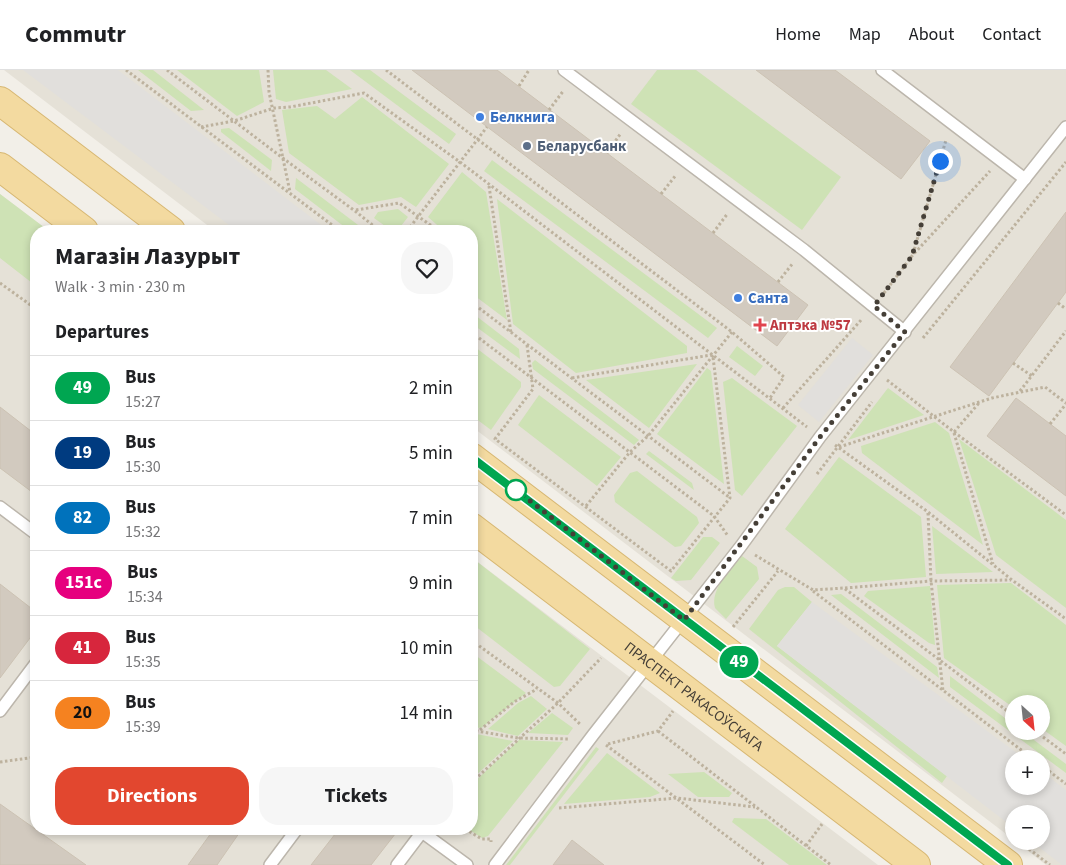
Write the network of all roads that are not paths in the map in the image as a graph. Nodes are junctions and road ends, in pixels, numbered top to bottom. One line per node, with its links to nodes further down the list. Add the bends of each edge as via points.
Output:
1 (564, 70): 9 (lane, via 804,250)
2 (882, 70): 6 (lane)
3 (0, 100): 8 (main road)
4 (1065, 132): 6 (lane)
5 (0, 167): 7 (main road)
6 (1025, 179): 9 (lane)
7 (76, 225)
8 (164, 225)
9 (905, 332): 14 (lane, via 820,437)
10 (478, 462): 14 (main road)
11 (0, 507): 12 (lane)
12 (30, 530)
13 (478, 532): 15 (main road, ПРАСПЕКТ РАКАСОЎСКАГА)
14 (684, 620): 15 (lane); 21 (main road)
15 (649, 663): 25 (lane); 26 (main road, ПРАСПЕКТ РАКАСОЎСКАГА)
16 (30, 671): 17 (lane)
17 (0, 711)
18 (292, 835): 22 (lane)
19 (420, 835): 23 (lane)
20 (426, 835): 24 (lane)
21 (1017, 856)
22 (270, 865)
23 (397, 865)
24 (467, 865)
25 (495, 865)
26 (916, 865)

